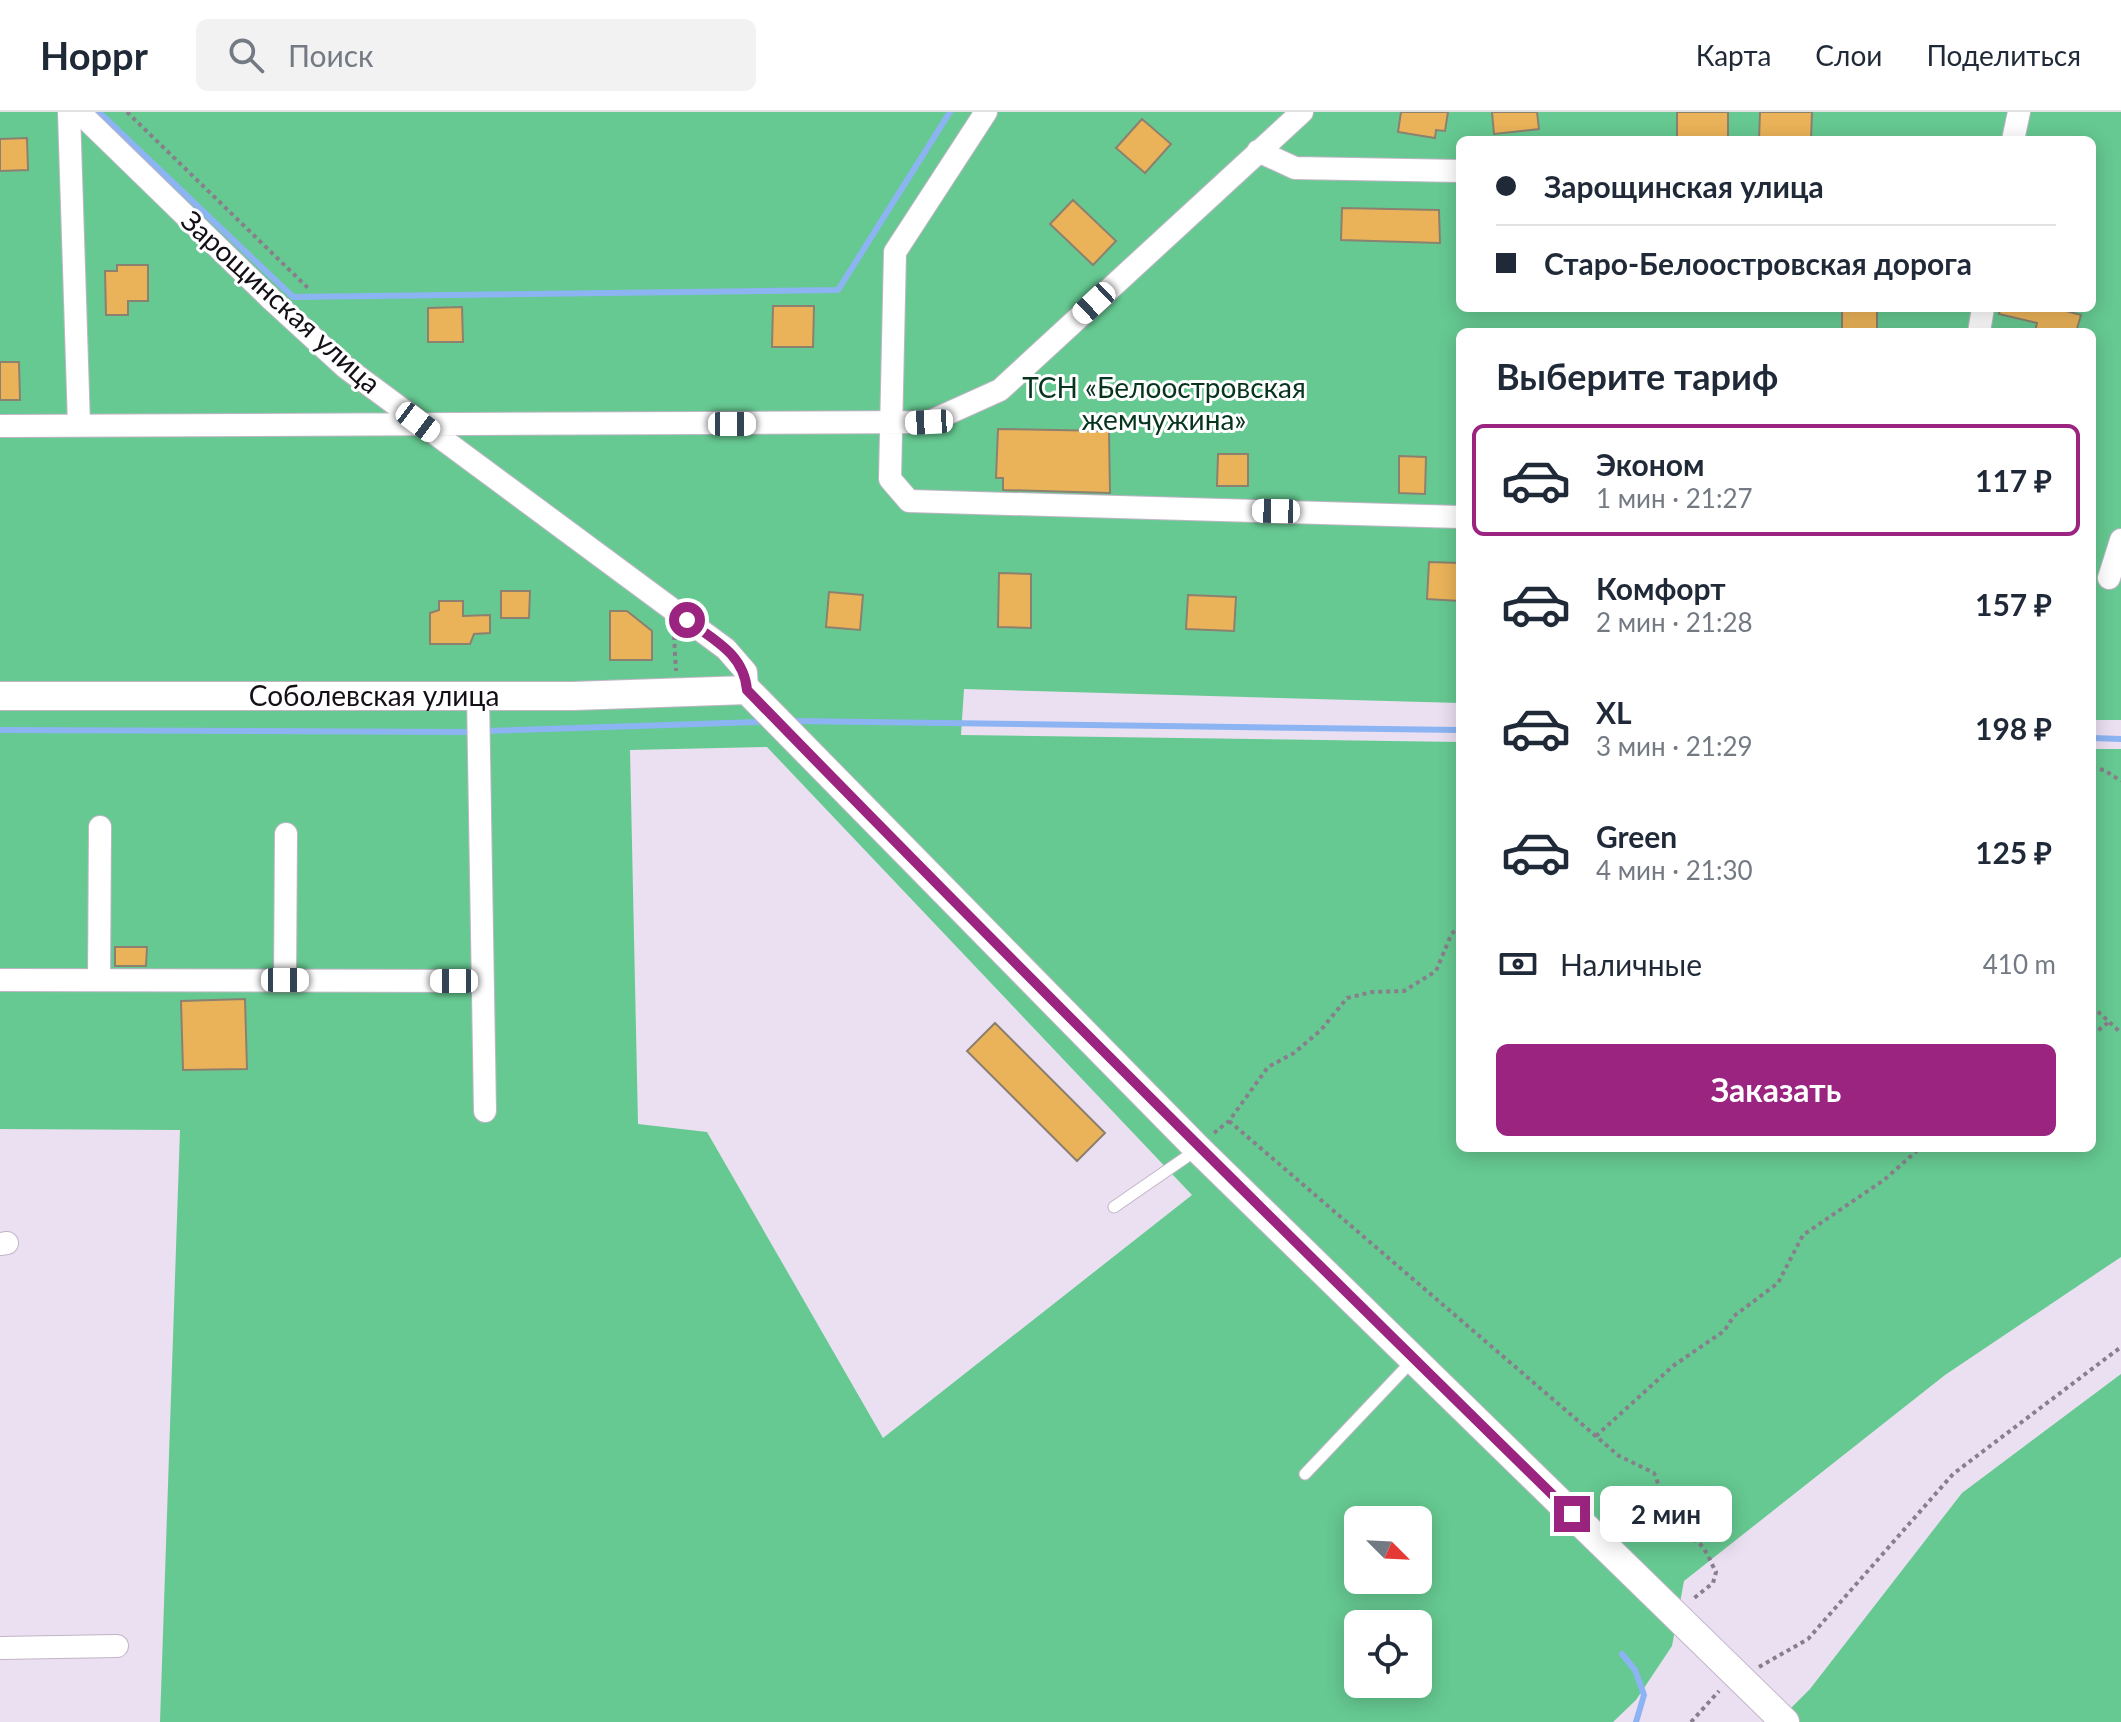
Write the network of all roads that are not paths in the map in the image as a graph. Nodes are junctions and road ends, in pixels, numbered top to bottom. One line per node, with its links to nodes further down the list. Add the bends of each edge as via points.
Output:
1 (69, 112): 10 (street)
2 (79, 112): 9 (street, Зарощинская улица, via 345,367)
3 (986, 112): 11 (street, via 895,252)
4 (1302, 112): 7 (street)
5 (2019, 112): 6 (street)
6 (2014, 136)
7 (1258, 151): 8 (street, via 1295,168); 11 (street, via 1000,390 929,422)
8 (1456, 171)
9 (418, 422): 10 (street); 11 (street); 16 (street, Зарощинская улица, via 726,649 746,672)
10 (79, 425): 12 (street)
11 (889, 425): 13 (street, via 890,479 909,501)
12 (0, 426)
13 (1456, 517)
14 (2121, 540): 15 (street)
15 (2107, 577)
16 (747, 690): 18 (street, Соболевская улица); 26 (street)
17 (0, 696): 18 (street, Соболевская улица)
18 (478, 696): 24 (street)
19 (100, 827): 22 (street)
20 (286, 834): 23 (street)
21 (0, 980): 22 (street)
22 (99, 980): 23 (street)
23 (285, 980): 24 (street)
24 (482, 981): 25 (street)
25 (485, 1111)
26 (1198, 1149): 27 (lane); 28 (street)
27 (1114, 1207)
28 (1414, 1360): 29 (lane); 32 (street)
29 (1305, 1474)
30 (117, 1646): 31 (street)
31 (0, 1648)
32 (1785, 1722)

